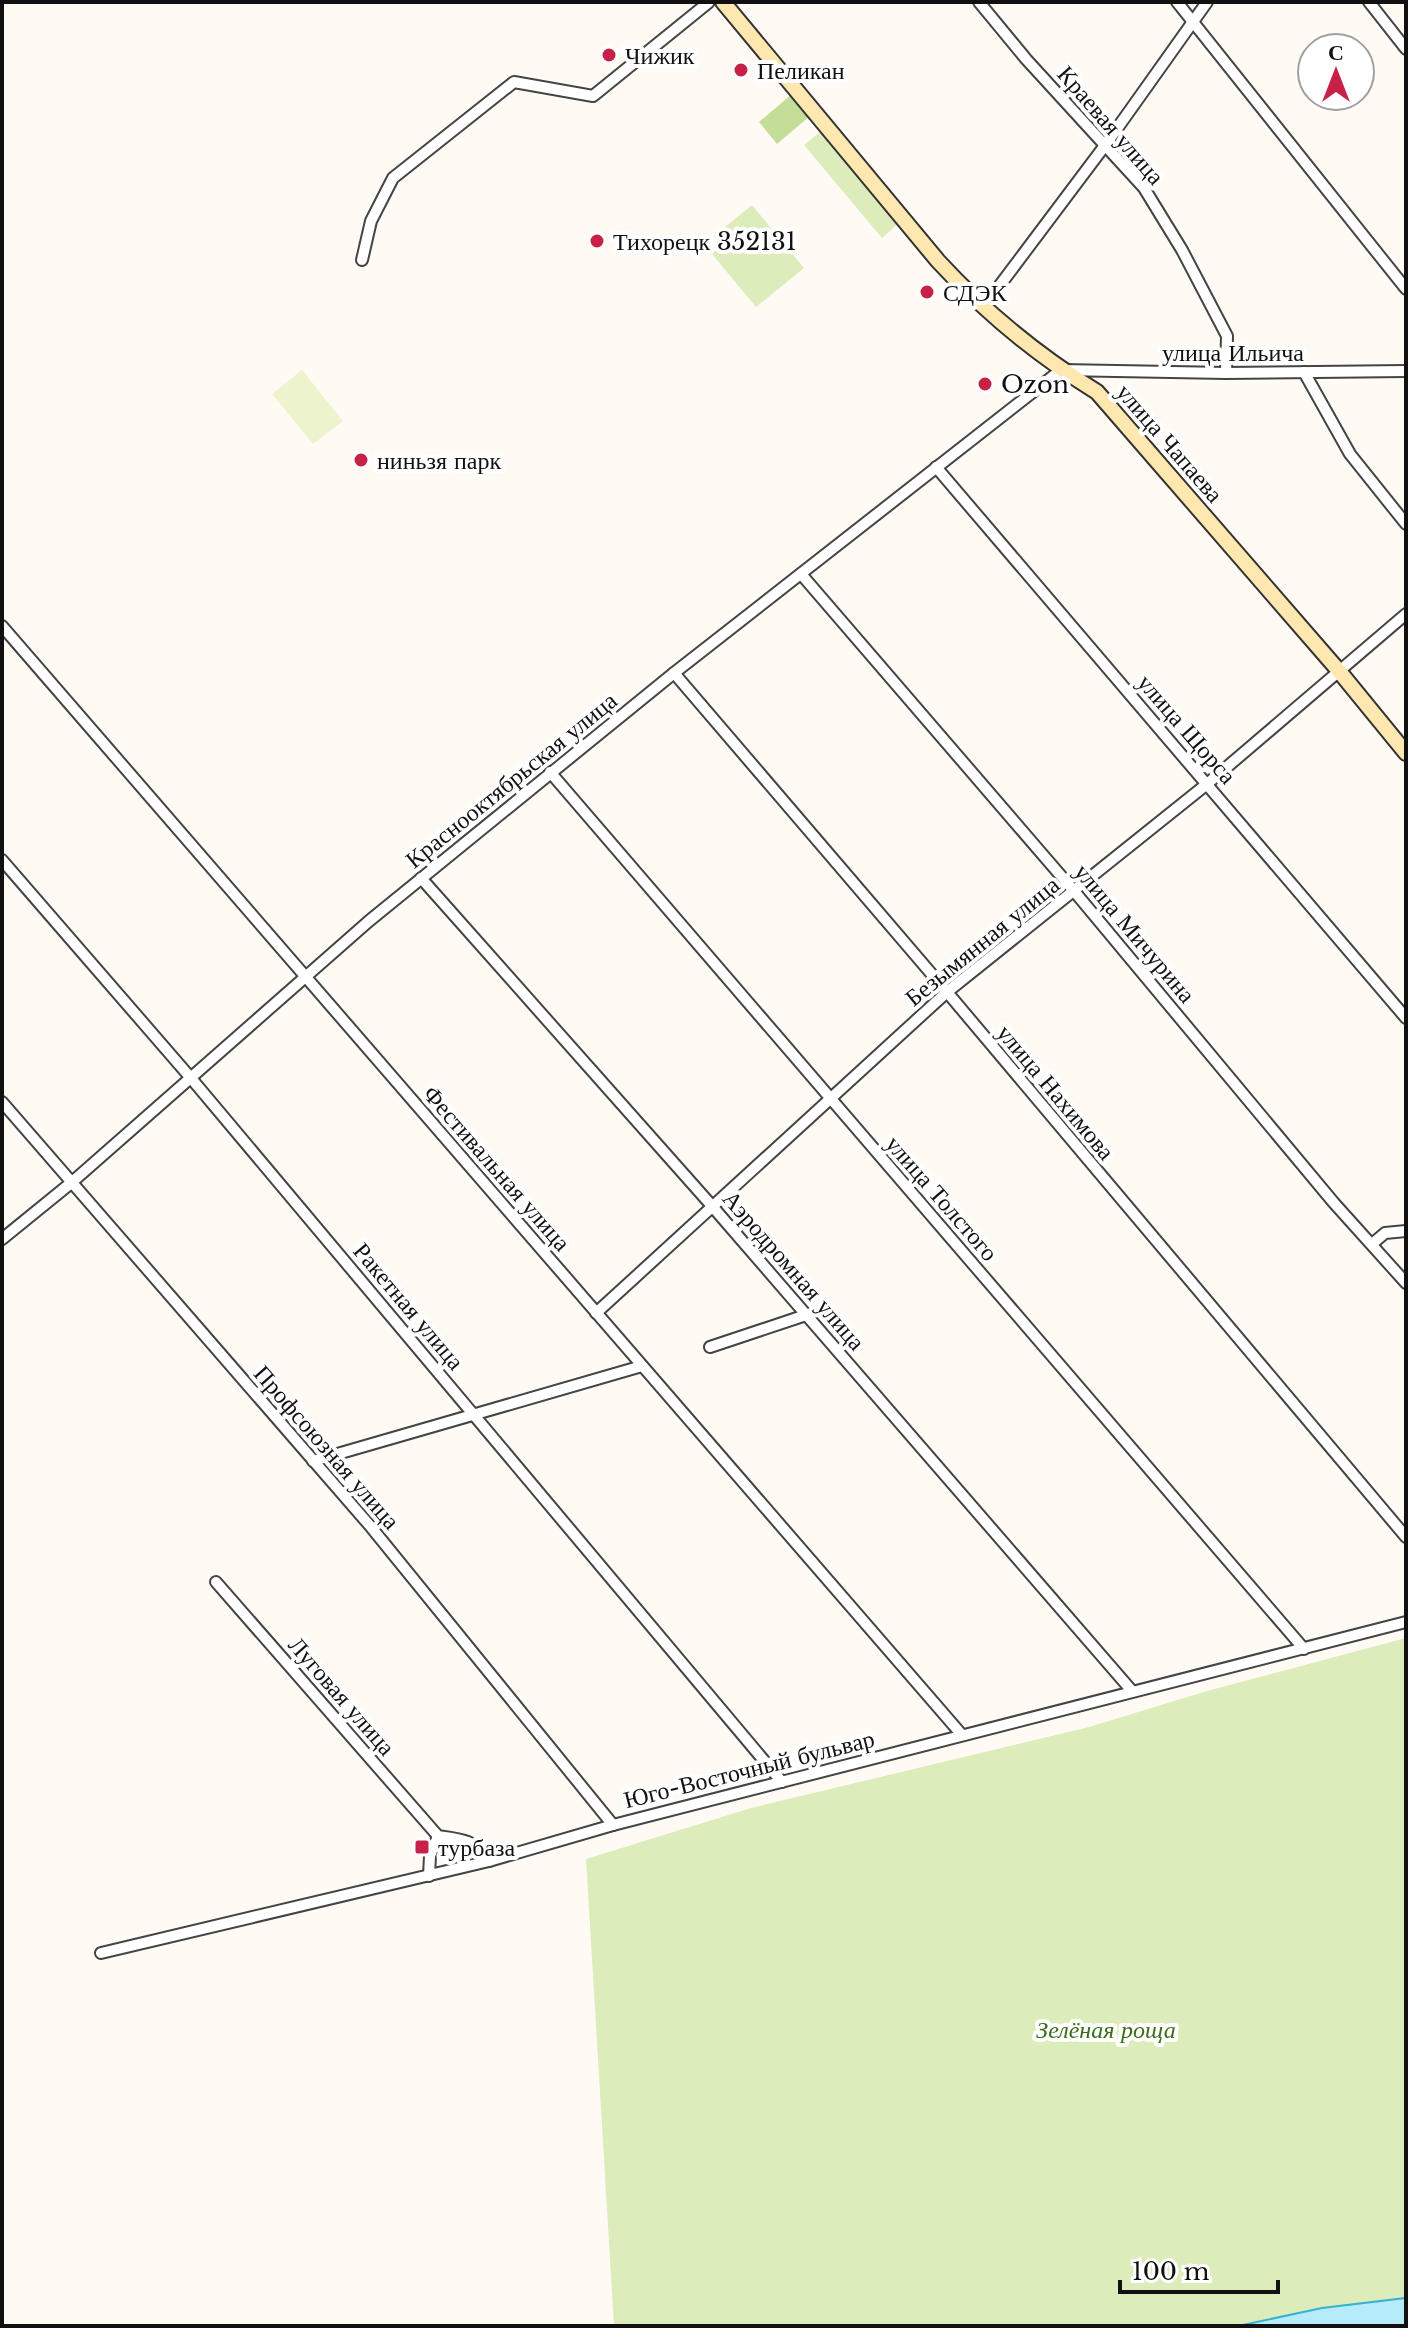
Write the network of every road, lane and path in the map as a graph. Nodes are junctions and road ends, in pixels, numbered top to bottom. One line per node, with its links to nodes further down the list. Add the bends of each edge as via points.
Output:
1 (709, 2): 10 (street, via 593,96 514,82 393,178 371,221)
2 (723, 2): 12 (main road, улица Чапаева, via 938,261)
3 (979, 2): 9 (street, Краевая улица)
4 (1177, 2): 7 (street)
5 (1207, 2): 7 (street)
6 (1369, 2): 8 (street)
7 (1194, 22): 9 (street); 11 (street)
8 (1406, 49)
9 (1106, 144): 12 (street); 16 (street, Краевая улица, via 1144,188 1182,250 1227,336)
10 (362, 260)
11 (1406, 289)
12 (985, 305): 13 (main road, улица Чапаева)
13 (1061, 370): 16 (street, улица Ильича); 17 (street, Краснооктябрьская улица); 22 (main road, улица Чапаева, via 1097,392)
14 (1406, 371): 15 (street, улица Ильича)
15 (1304, 372): 16 (street, улица Ильича); 18 (street, via 1350,454)
16 (1226, 373)
17 (936, 467): 19 (street, Краснооктябрьская улица); 26 (street, улица Щорса)
18 (1406, 524)
19 (801, 574): 23 (street, Краснооктябрьская улица); 29 (street, улица Мичурина)
20 (1406, 614): 22 (street, Безымянная улица)
21 (2, 626): 30 (street, Фестивальная улица)
22 (1339, 671): 24 (main road, улица Чапаева); 26 (street, Безымянная улица)
23 (674, 673): 25 (street, Краснооктябрьская улица); 31 (street, улица Нахимова)
24 (1406, 753)
25 (550, 772): 28 (street, Краснооктябрьская улица); 34 (street, улица Толстого)
26 (1207, 784): 29 (street, Безымянная улица); 32 (street, улица Щорса)
27 (2, 860): 33 (street, Ракетная улица)
28 (421, 878): 30 (street, Краснооктябрьская улица); 37 (street, Аэродромная улица)
29 (1074, 891): 31 (street, Безымянная улица); 40 (street, улица Мичурина)
30 (306, 977): 33 (street, Краснооктябрьская улица); 42 (street, Фестивальная улица)
31 (947, 992): 34 (street, Безымянная улица); 48 (street, улица Нахимова)
32 (1406, 1018)
33 (190, 1077): 36 (street, Краснооктябрьская улица); 46 (street, Ракетная улица)
34 (829, 1099): 37 (street, Безымянная улица); 51 (street, улица Толстого)
35 (2, 1102): 36 (street, Профсоюзная улица)
36 (71, 1183): 39 (street, Краснооктябрьская улица); 47 (street, Профсоюзная улица)
37 (712, 1206): 42 (street, Безымянная улица); 43 (street, Аэродромная улица)
38 (1406, 1231): 40 (street, via 1385,1233)
39 (2, 1239)
40 (1372, 1244): 41 (street, улица Мичурина)
41 (1406, 1283)
42 (596, 1313): 45 (street, Фестивальная улица)
43 (806, 1315): 44 (street); 52 (street, Аэродромная улица)
44 (710, 1347)
45 (642, 1366): 46 (street); 53 (street, Фестивальная улица)
46 (475, 1415): 47 (street); 54 (street, Ракетная улица)
47 (313, 1461): 55 (street, Профсоюзная улица)
48 (1406, 1537)
49 (216, 1582): 56 (street, Луговая улица)
50 (1406, 1622): 51 (street, Юго-Восточный бульвар)
51 (1304, 1649): 52 (street, Юго-Восточный бульвар)
52 (1132, 1691): 53 (street, Юго-Восточный бульвар)
53 (962, 1735): 54 (street, Юго-Восточный бульвар)
54 (782, 1782): 55 (street, Юго-Восточный бульвар)
55 (613, 1825): 57 (street, Юго-Восточный бульвар)
56 (438, 1836): 57 (street, via 464,1839 480,1847); 58 (street)
57 (489, 1861): 58 (street, Юго-Восточный бульвар)
58 (429, 1876): 59 (street, Юго-Восточный бульвар)
59 (101, 1953)

